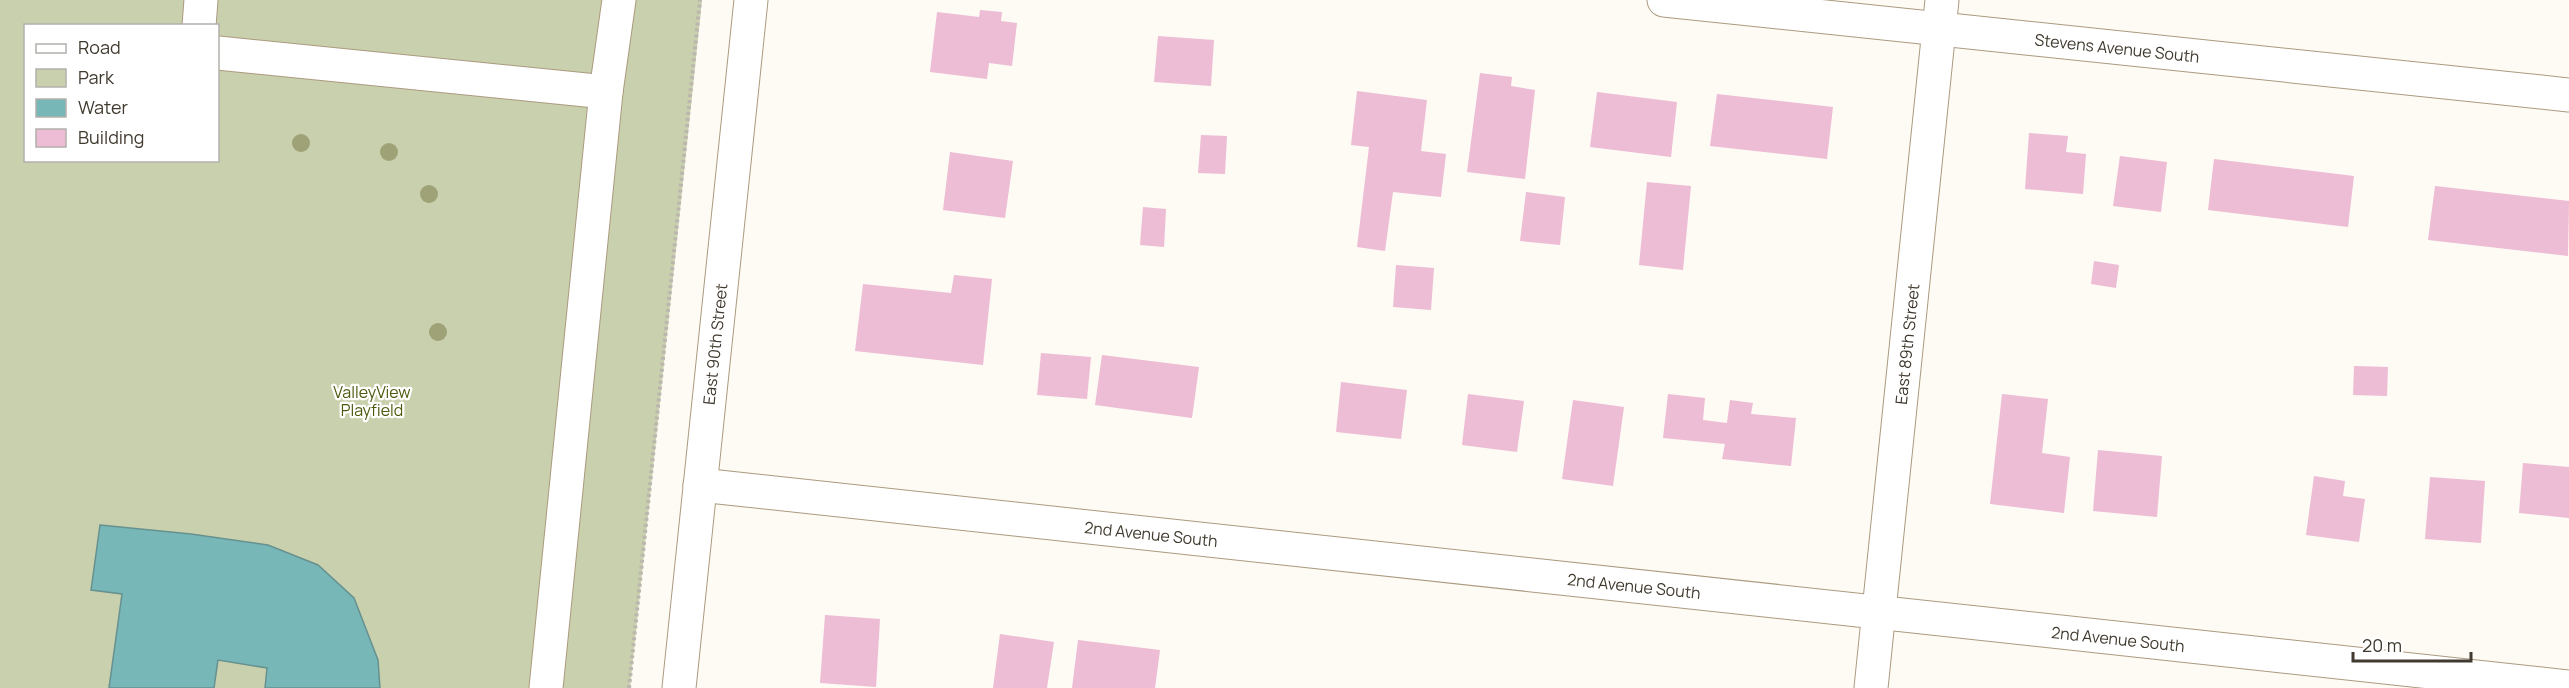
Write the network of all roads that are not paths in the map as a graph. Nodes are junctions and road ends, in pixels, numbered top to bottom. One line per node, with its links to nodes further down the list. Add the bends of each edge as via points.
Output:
1 (201, 0): 6 (street)
2 (619, 0): 8 (street)
3 (751, 0): 10 (street, East 90th Street)
4 (1664, 0): 5 (street, Stevens Avenue South)
5 (1941, 14): 9 (street, Stevens Avenue South); 11 (street, East 89th Street)
6 (199, 24)
7 (219, 54): 8 (street)
8 (606, 92): 13 (street)
9 (2569, 95)
10 (700, 485): 11 (street, 2nd Avenue South); 14 (street, East 90th Street)
11 (1879, 613): 12 (street, 2nd Avenue South); 15 (street, East 89th Street)
12 (2569, 687)
13 (546, 688)
14 (679, 688)
15 (1871, 688)

